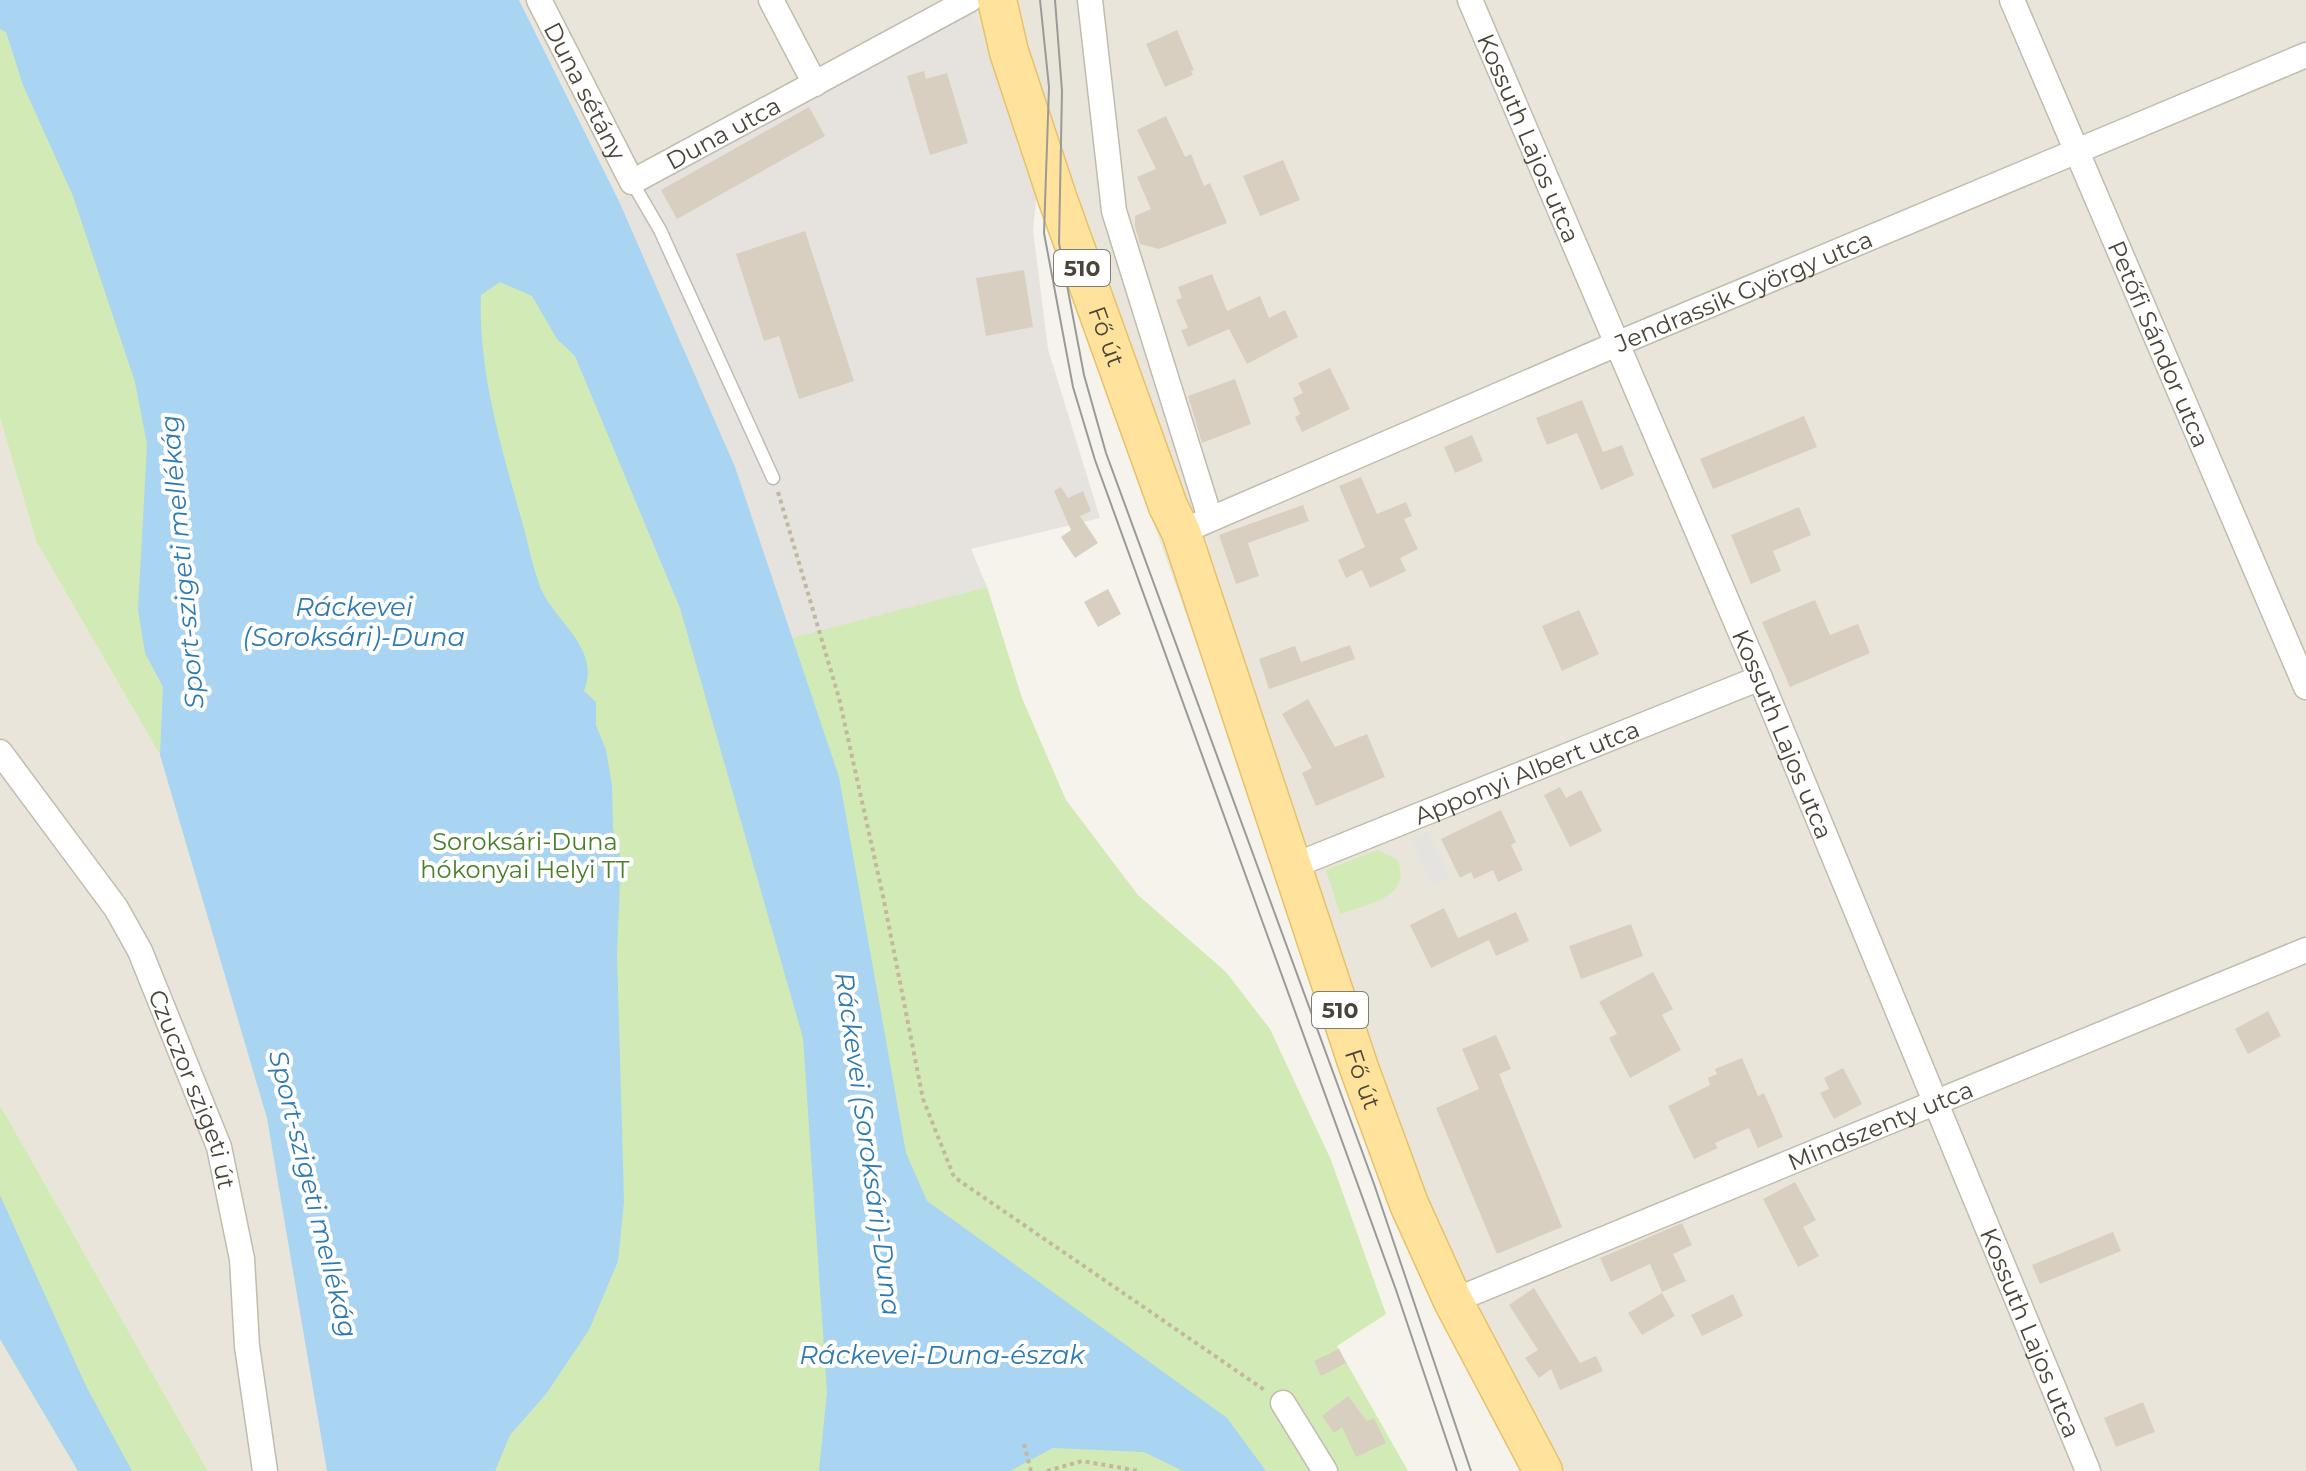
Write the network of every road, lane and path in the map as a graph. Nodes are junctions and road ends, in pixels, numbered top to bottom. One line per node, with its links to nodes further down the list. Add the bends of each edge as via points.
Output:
1 (539, 0): 12 (street, Duna sétány)
2 (771, 0): 10 (street)
3 (969, 0): 10 (street, Duna utca)
4 (997, 0): 15 (main road, Fő út / 510, via 1058,200 1168,506)
5 (1010, 0): 15 (main road, Fő út / 510, via 1048,128 1177,502)
6 (1090, 0): 15 (street, Fő út, via 1114,211)
7 (1470, 0): 13 (street, Kossuth Lajos utca)
8 (2012, 0): 11 (street, Petőfi Sándor utca)
9 (2306, 55): 11 (street, Jendrassik György utca)
10 (815, 84): 12 (street, Duna utca)
11 (2078, 153): 13 (street, Jendrassik György utca); 17 (street, Petőfi Sándor utca)
12 (632, 182): 14 (lane, via 660,230)
13 (1619, 343): 15 (street, Jendrassik György utca); 16 (street, Kossuth Lajos utca)
14 (773, 478): 23 (path, via 839,698 923,1099 954,1177)
15 (1196, 525): 19 (main road, Fő út / 510)
16 (1760, 678): 19 (street, Apponyi Albert utca); 21 (street, Kossuth Lajos utca)
17 (2306, 687)
18 (0, 752): 25 (street, Czuczor szigeti út, via 116,908 140,951 219,1147 242,1259 247,1346)
19 (1293, 866): 22 (main road, Fő út / 510, via 1409,1204)
20 (2306, 950): 21 (street, Mindszenty utca)
21 (1935, 1101): 22 (street, Mindszenty utca); 31 (street, Kossuth Lajos utca)
22 (1453, 1301): 30 (main road, Fő út / 510)
23 (1283, 1403): 29 (street)
24 (1024, 1444): 26 (path)
25 (265, 1471)
26 (1031, 1471)
27 (1047, 1471): 28 (path, via 1082,1461)
28 (1139, 1471)
29 (1325, 1471)
30 (1543, 1471)
31 (2088, 1471)

